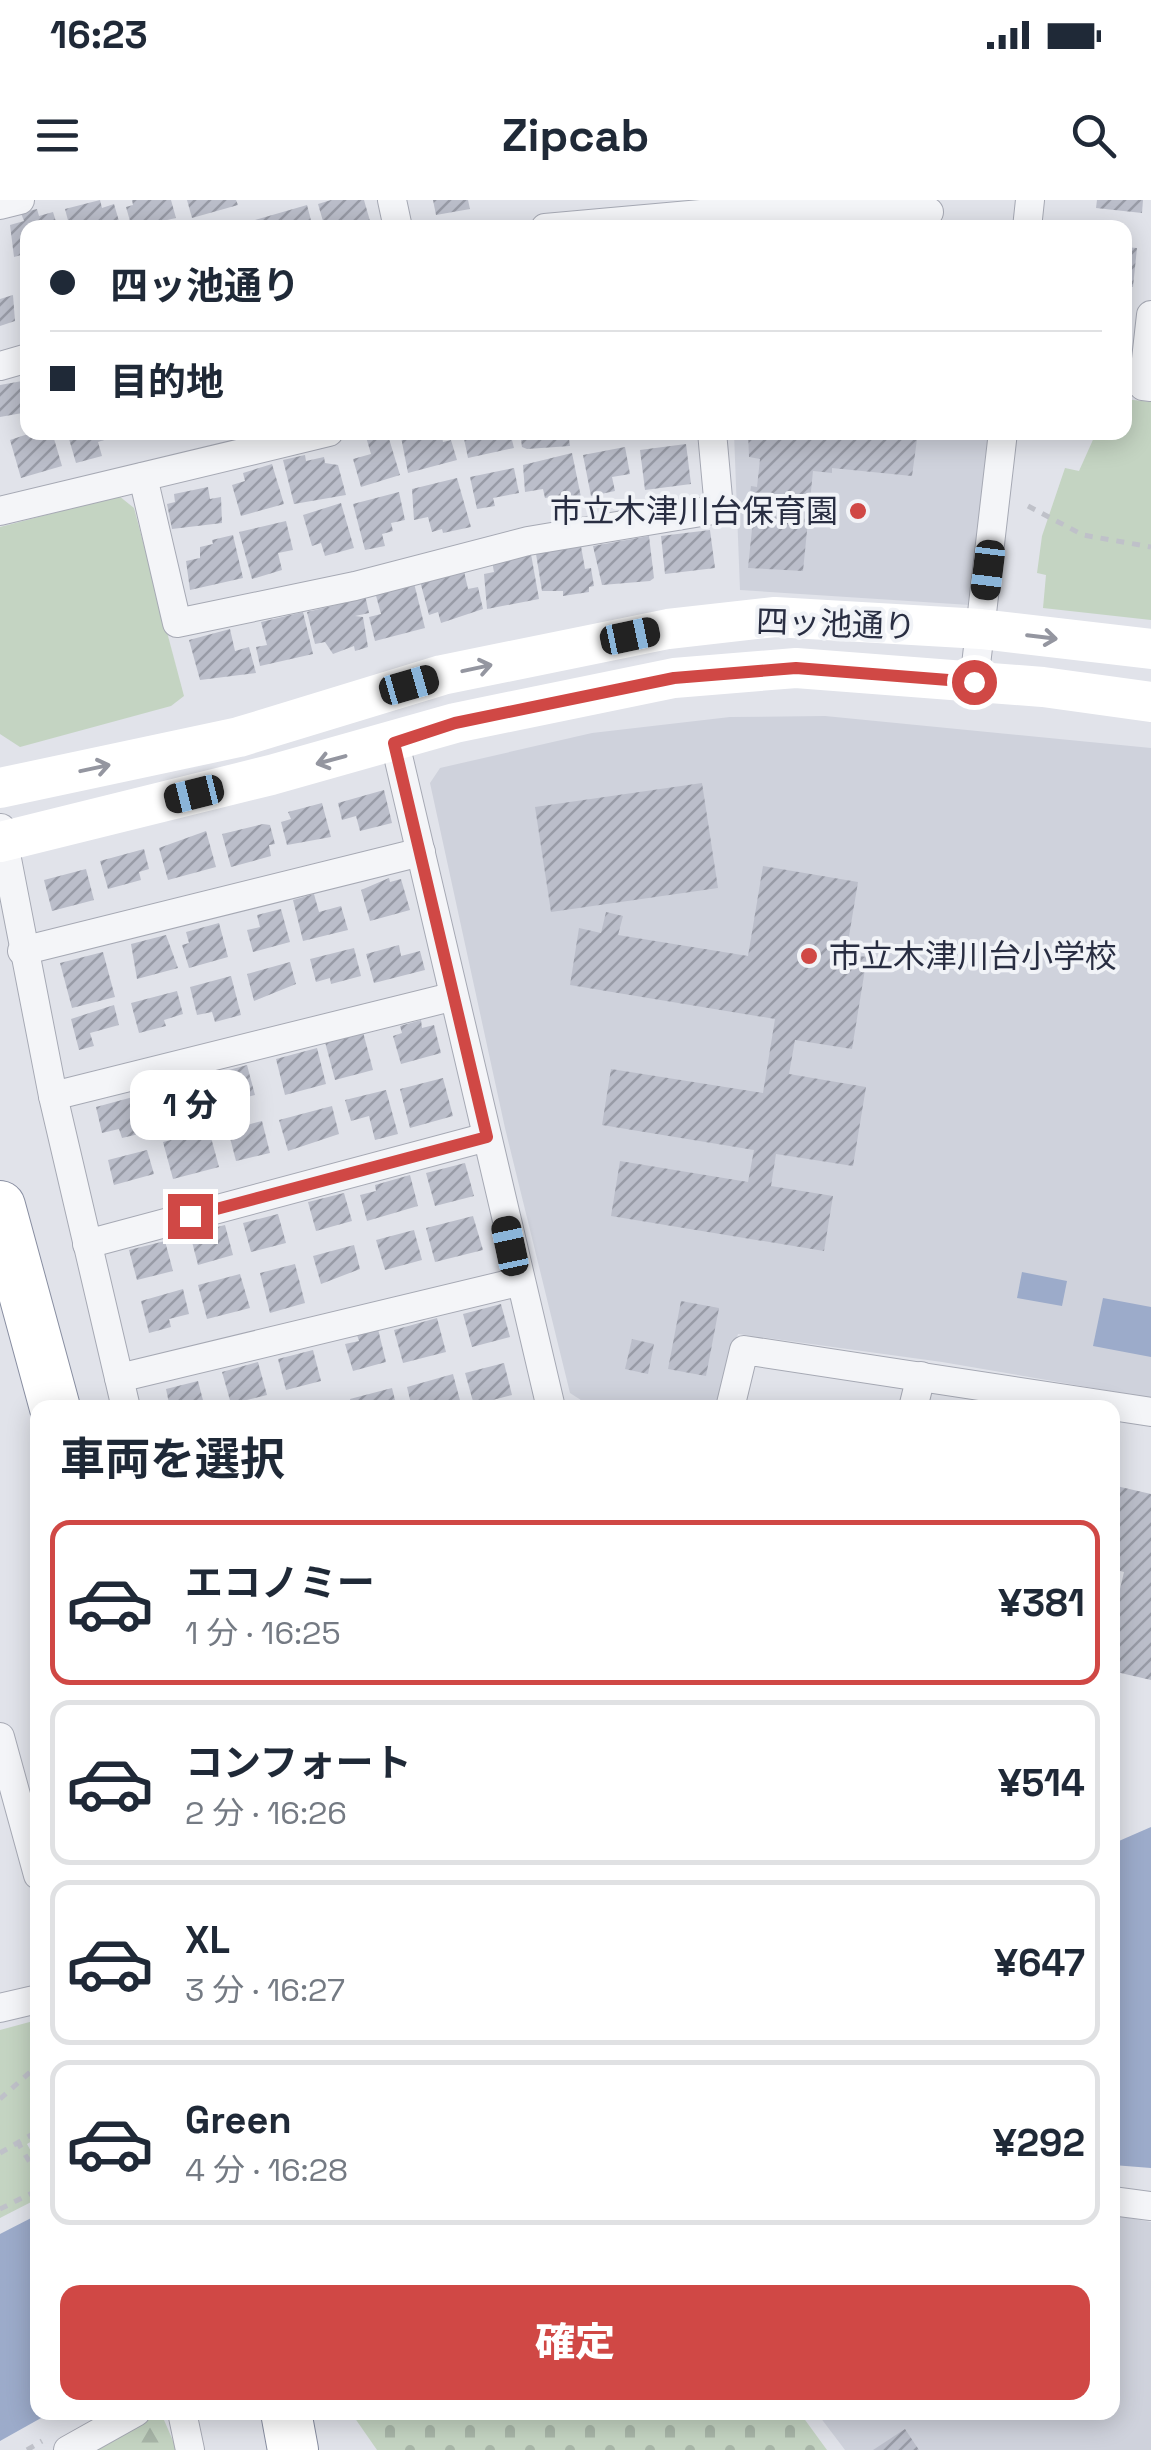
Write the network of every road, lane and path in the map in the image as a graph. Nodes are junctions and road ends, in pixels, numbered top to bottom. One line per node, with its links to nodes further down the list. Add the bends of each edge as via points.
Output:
1 (20, 200): 2 (street)
2 (0, 205)
3 (928, 213): 4 (street, via 756,208)
4 (629, 220)
5 (1151, 315): 6 (street, via 1143,386)
6 (1151, 386)
7 (297, 440): 10 (street)
8 (713, 440): 10 (street, via 719,509 528,541 178,623)
9 (1002, 440): 14 (street)
10 (142, 477): 12 (street)
11 (1028, 506): 13 (path, via 1083,536)
12 (1, 507)
13 (1151, 547)
14 (981, 630): 15 (main road, 四ッ池通り, one-way to 15); 16 (street); 19 (main road, 四ッ池通り, one-way to 14, via 239,737 442,675 668,628 775,617)
15 (1151, 649)
16 (974, 682): 17 (main road, 四ッ池通り); 18 (main road, 四ッ池通り, via 796,668 674,678 455,723)
17 (1151, 702)
18 (394, 743): 20 (main road, 四ッ池通り, one-way to 20); 21 (street)
19 (0, 788)
20 (2, 836): 22 (street)
21 (421, 852): 22 (street); 23 (street)
22 (22, 951): 24 (street)
23 (451, 997): 24 (street); 25 (street)
24 (53, 1096): 27 (street)
25 (487, 1137): 27 (street); 29 (street)
26 (0, 1206): 34 (highway)
27 (86, 1244): 32 (street)
28 (0, 1273): 33 (highway)
29 (518, 1282): 32 (street); 36 (street)
30 (0, 1331): 41 (highway)
31 (921, 1376): 37 (street, via 744,1350); 38 (street); 39 (street)
32 (119, 1378): 35 (street)
33 (35, 1400)
34 (52, 1400)
35 (124, 1400)
36 (548, 1400)
37 (732, 1400)
38 (915, 1400)
39 (1074, 1400)
40 (1120, 1407): 42 (street)
41 (30, 1409)
42 (1151, 1412)
43 (0, 1737): 44 (street)
44 (30, 1845)
45 (30, 2001): 46 (street)
46 (0, 2008)
47 (30, 2071): 48 (path)
48 (0, 2099)
49 (30, 2134): 50 (path)
50 (17, 2141): 51 (path); 52 (path)
51 (0, 2153)
52 (30, 2163)
53 (30, 2194): 56 (path)
54 (1120, 2202): 55 (street)
55 (1151, 2206)
56 (0, 2209)
57 (122, 2420): 60 (street)
58 (184, 2420): 61 (street)
59 (287, 2420): 62 (highway)
60 (68, 2450)
61 (190, 2450)
62 (292, 2450)

